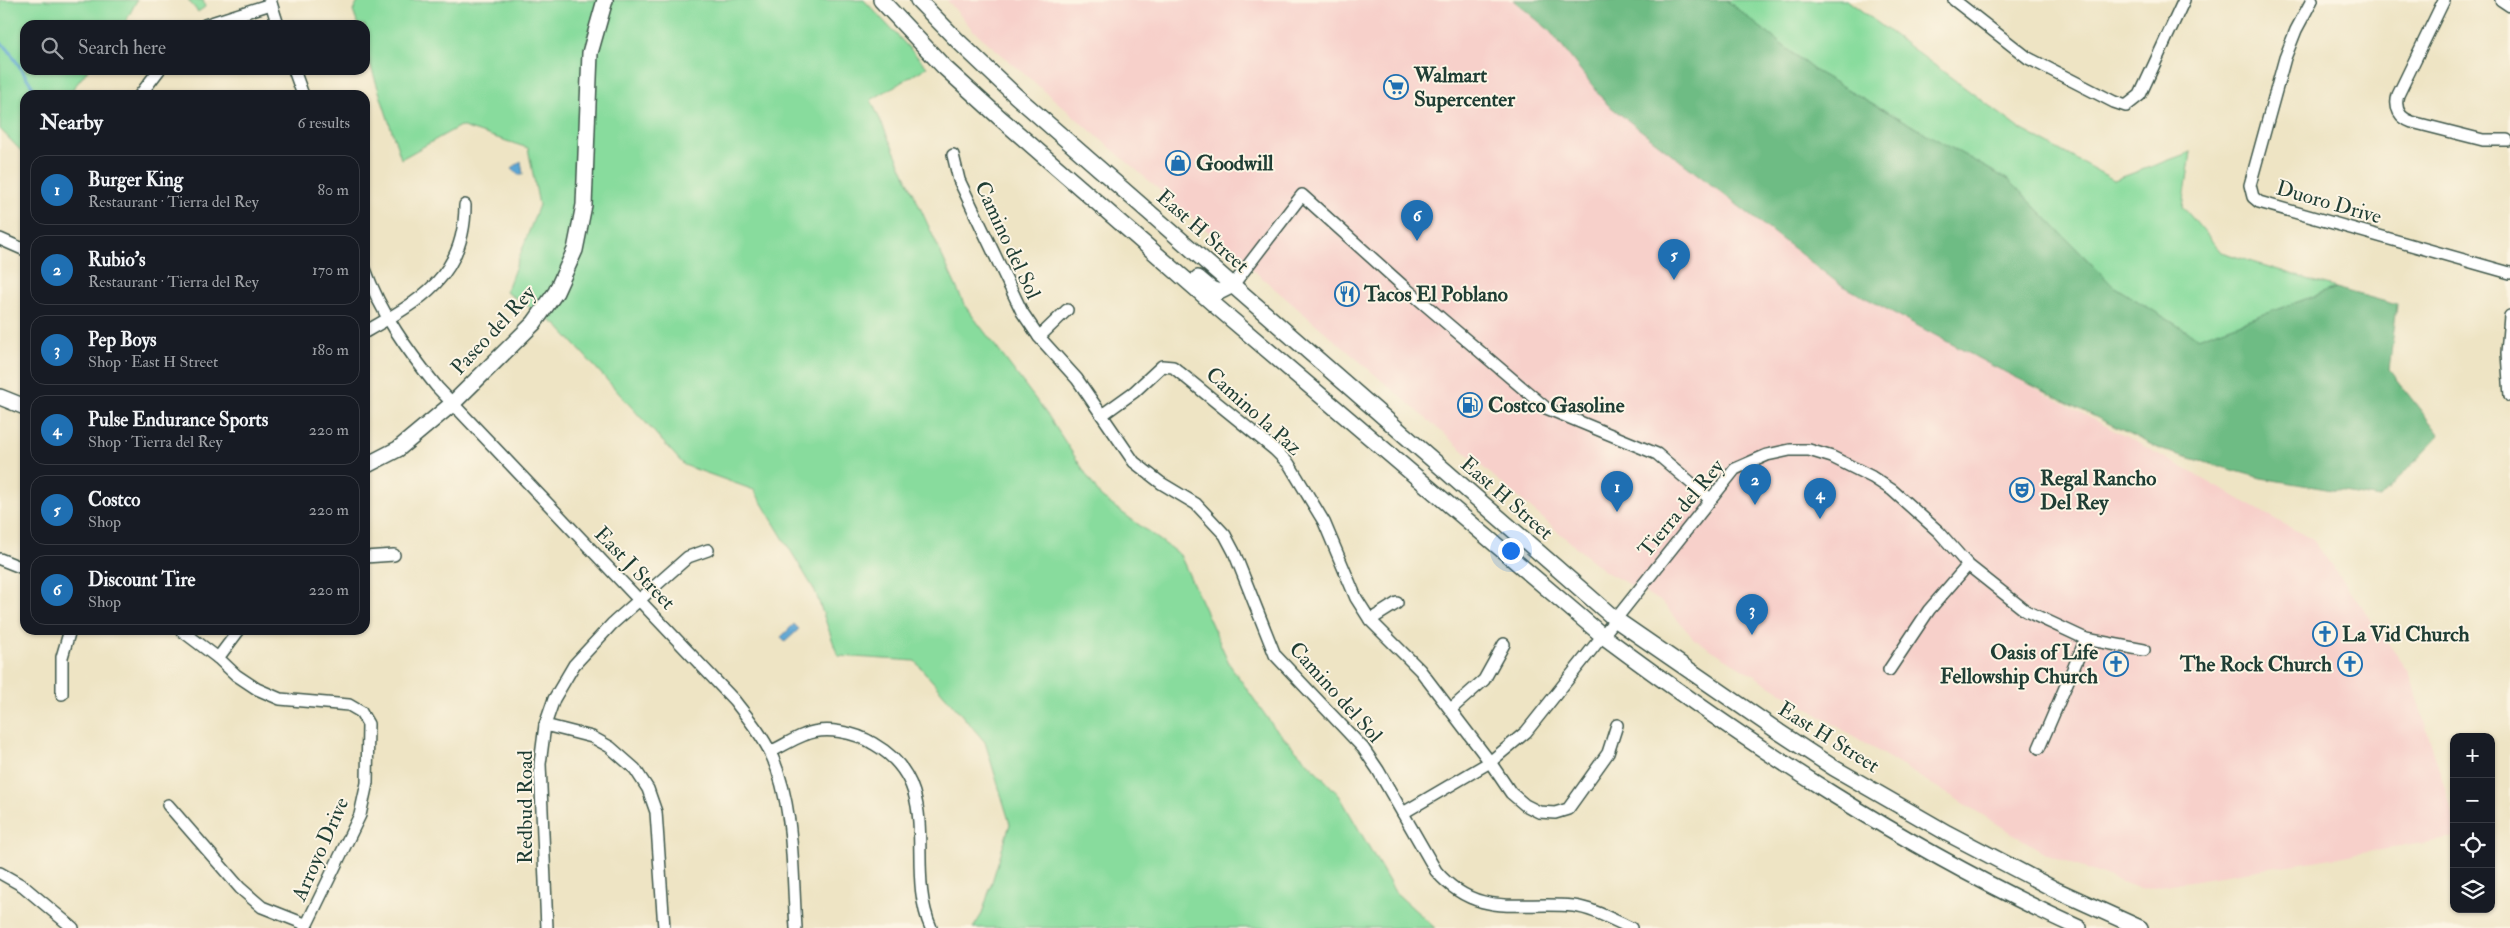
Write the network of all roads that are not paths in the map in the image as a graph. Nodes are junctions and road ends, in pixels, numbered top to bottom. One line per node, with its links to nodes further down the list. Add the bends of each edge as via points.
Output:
1 (605, 0): 33 (main road, Paseo del Rey, via 590,53 584,205 575,250 556,292 534,323)
2 (881, 0): 22 (main road, East H Street, via 992,111)
3 (918, 0): 25 (main road, East H Street, via 1016,96)
4 (1954, 0): 5 (street, via 2028,58 2126,106 2140,95)
5 (2184, 0)
6 (2312, 0): 23 (street, Duoro Drive, via 2285,58 2250,185 2252,196 2259,202)
7 (2444, 0): 17 (street, via 2398,95 2397,110 2412,122 2483,140)
8 (2501, 0): 10 (street)
9 (270, 2): 11 (street); 12 (street)
10 (2510, 6)
11 (219, 20)
12 (276, 20)
13 (155, 75): 15 (street)
14 (296, 75): 16 (street)
15 (144, 90)
16 (300, 90)
17 (2507, 140)
18 (953, 154): 30 (street, Camino del Sol, via 960,180 1016,304)
19 (465, 205): 28 (street, via 460,243 442,279 414,303)
20 (0, 239): 21 (street)
21 (20, 248)
22 (1174, 270): 25 (main road, via 1184,267 1219,292); 51 (main road, East H Street)
23 (2510, 273)
24 (370, 280): 28 (street, East J Street)
25 (1233, 285): 37 (street, via 1302,195 1546,408 1656,454); 46 (main road, East H Street)
26 (1067, 310): 30 (street, Camino del Sol)
27 (2510, 316): 31 (street, via 2507,353)
28 (387, 318): 29 (street); 33 (street, East J Street, via 417,362)
29 (370, 329)
30 (1039, 337): 35 (street, Camino del Sol, via 1077,379)
31 (2510, 396)
32 (0, 398): 34 (main road)
33 (452, 404): 36 (main road, Paseo del Rey, via 398,449); 44 (street, East J Street)
34 (20, 405)
35 (1102, 415): 47 (street, Camino la Paz, via 1162,366 1173,367 1289,464 1324,522 1356,598); 65 (street, Camino del Sol, via 1134,462 1196,504 1219,527 1234,552 1276,655 1363,748)
36 (370, 463)
37 (1710, 499): 42 (street, Tierra del Rey, via 1735,469 1766,455 1809,450 1832,457 1892,490 1939,532); 46 (street, Tierra del Rey)
38 (708, 550): 44 (street, Redbud Road, via 688,557)
39 (394, 555): 40 (street)
40 (370, 557)
41 (0, 559): 43 (street)
42 (1968, 565): 52 (street, Tierra del Rey, via 2026,611); 56 (street, via 1929,610)
43 (20, 567)
44 (640, 600): 59 (street, Redbud Road, via 574,665 562,683); 62 (street, East J Street, via 734,700)
45 (1396, 603): 47 (street)
46 (1615, 619): 51 (street, Tierra del Rey); 75 (main road, East H Street, via 1834,768 2046,885)
47 (1370, 620): 58 (street, Camino la Paz, via 1420,670)
48 (69, 635): 57 (street, via 62,657)
49 (188, 635): 55 (street)
50 (235, 635): 55 (street)
51 (1603, 636): 63 (street, Tierra del Rey, via 1526,732); 74 (main road, East H Street, via 1665,682 1832,794 1945,860)
52 (2086, 639): 54 (street, Tierra del Rey); 61 (street)
53 (1504, 644): 58 (street, via 1484,680)
54 (2144, 650)
55 (218, 658): 67 (street, Arroyo Drive, via 246,683 268,695 349,705 361,712 368,724 367,783 360,815)
56 (1889, 670)
57 (62, 694)
58 (1451, 709): 63 (street, Camino la Paz)
59 (546, 724): 69 (street, Redbud Road, via 540,764); 70 (street, via 592,737 610,747 634,769 648,789 656,812)
60 (1617, 725): 63 (street, Camino la Paz, via 1608,753 1568,809 1562,811 1540,812 1525,805 1508,790)
61 (2039, 748)
62 (770, 752): 71 (street, East J Street, via 788,815); 72 (street, via 804,734 838,732 870,741 896,760 908,777 917,799 922,898)
63 (1490, 762): 65 (street, Tierra del Rey)
64 (168, 806): 67 (street, via 240,888 262,906)
65 (1403, 813): 73 (street, Camino del Sol, via 1436,871 1468,897 1496,906 1574,906)
66 (0, 873): 68 (street, via 23,886)
67 (305, 926)
68 (72, 928)
69 (547, 928)
70 (664, 928)
71 (796, 928)
72 (931, 928)
73 (1631, 928)
74 (2079, 928)
75 (2140, 928)

